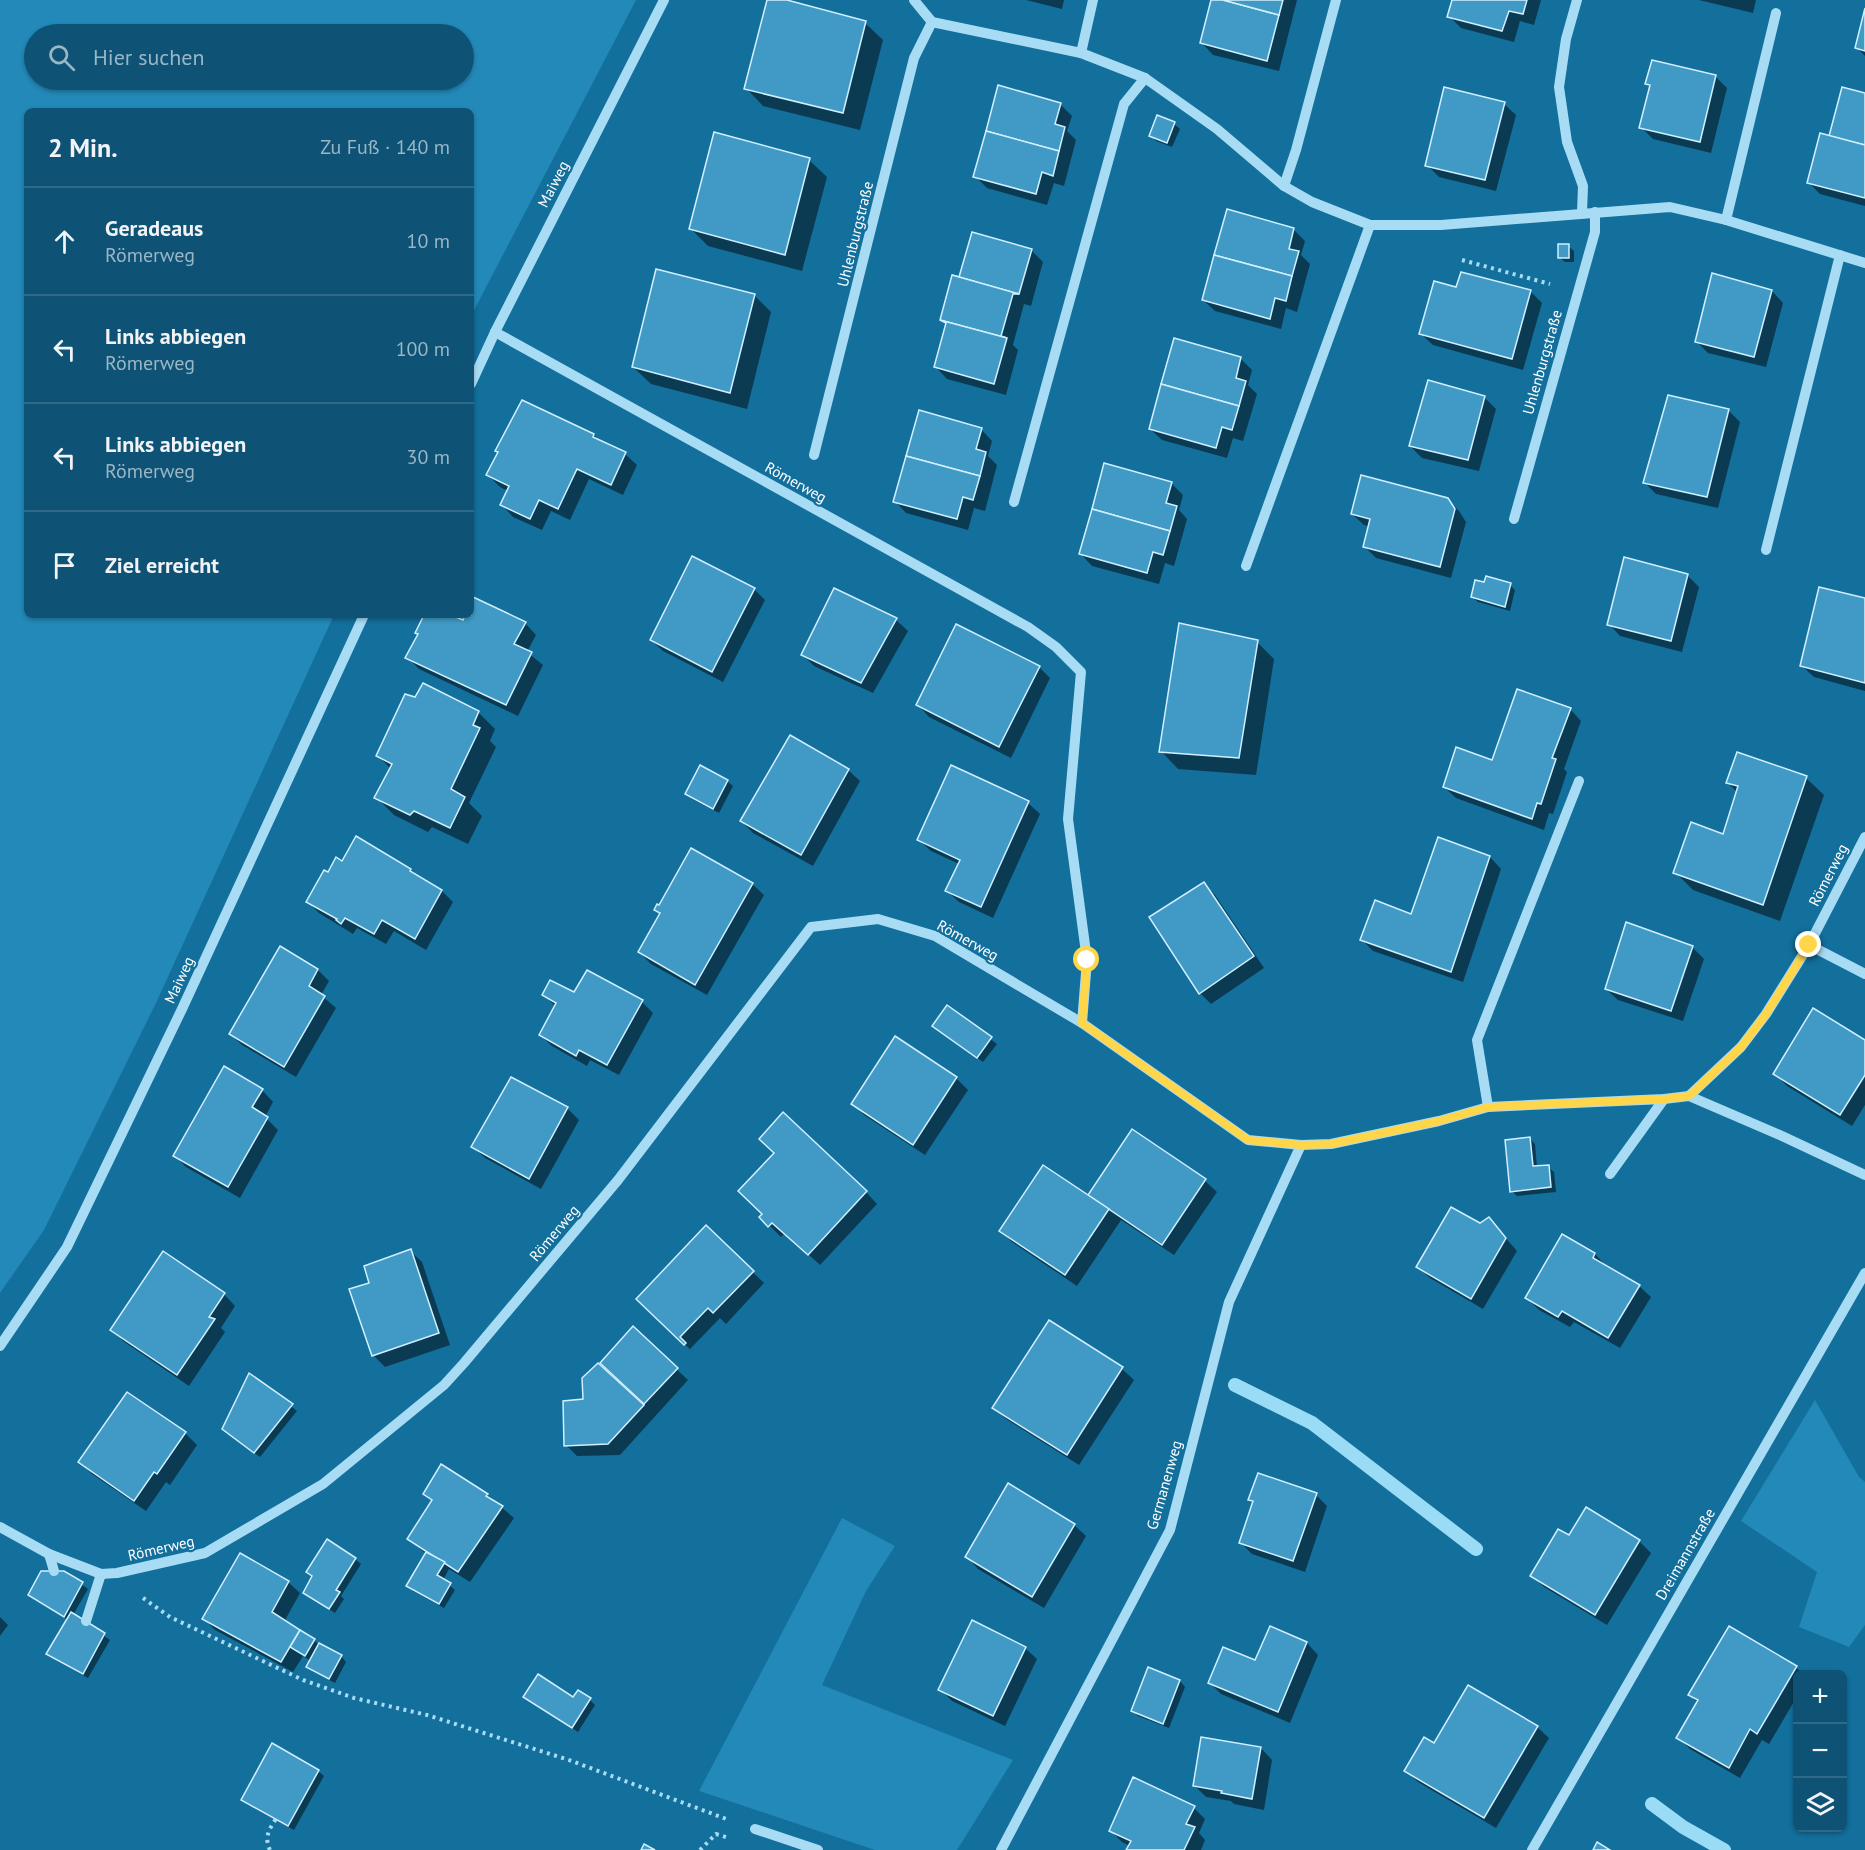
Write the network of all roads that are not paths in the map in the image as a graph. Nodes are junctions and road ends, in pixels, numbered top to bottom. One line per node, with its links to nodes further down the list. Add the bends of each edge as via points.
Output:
1 (664, 0): 17 (street, Maiweg)
2 (914, 0): 7 (street)
3 (1093, 0): 8 (street)
4 (1336, 0): 10 (street)
5 (1577, 0): 12 (street, via 1559,87 1567,142 1583,186)
6 (1776, 13): 13 (street)
7 (932, 22): 8 (street); 19 (street, Uhlenburgstraße, via 914,58)
8 (1081, 53): 9 (street)
9 (1145, 78): 10 (street, via 1217,129); 20 (street, via 1124,104)
10 (1284, 186): 14 (street, via 1312,202)
11 (1595, 212): 12 (street); 13 (street, via 1670,207); 21 (street, Uhlenburgstraße, via 1595,232)
12 (1582, 213): 14 (street, via 1441,225)
13 (1726, 220): 15 (street)
14 (1370, 225): 23 (street)
15 (1840, 255): 16 (street); 22 (street)
16 (1865, 263)
17 (495, 332): 18 (street, Maiweg); 29 (street, Römerweg, via 1028,627 1081,672 1068,819 1087,960)
18 (474, 378)
19 (814, 455)
20 (1014, 502)
21 (1514, 519)
22 (1766, 550)
23 (1246, 566)
24 (363, 618): 37 (street, Maiweg, via 68,1247)
25 (1579, 781): 32 (street, via 1477,1040)
26 (1865, 837): 27 (street, Römerweg)
27 (1809, 945): 28 (street); 30 (street, Römerweg, via 1741,1047)
28 (1865, 974)
29 (1082, 1023): 33 (street, Römerweg, via 1248,1140); 41 (street, Römerweg, via 935,936 878,919 812,927 618,1180 444,1385 323,1484 205,1553)
30 (1689, 1096): 31 (street, Römerweg); 35 (street)
31 (1664, 1099): 32 (street, Römerweg); 34 (street)
32 (1488, 1107): 33 (street, Römerweg, via 1342,1142)
33 (1301, 1145): 45 (street, Germanenweg, via 1229,1302 1170,1530)
34 (1610, 1174)
35 (1865, 1175)
36 (1865, 1274): 46 (street, Dreimannstraße)
37 (0, 1346)
38 (0, 1527): 39 (street, Römerweg)
39 (49, 1554): 40 (street); 41 (street, Römerweg)
40 (54, 1571)
41 (101, 1574): 42 (street)
42 (86, 1621)
43 (755, 1829): 44 (street)
44 (818, 1850)
45 (1002, 1850)
46 (1532, 1850)

